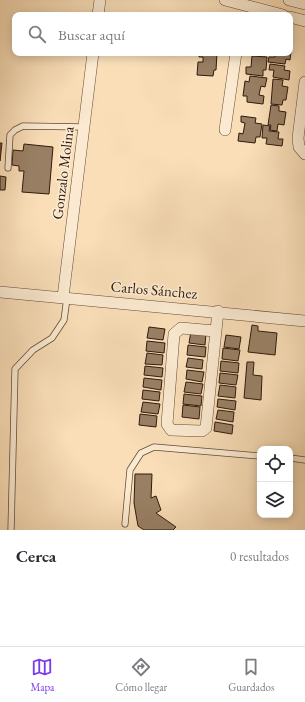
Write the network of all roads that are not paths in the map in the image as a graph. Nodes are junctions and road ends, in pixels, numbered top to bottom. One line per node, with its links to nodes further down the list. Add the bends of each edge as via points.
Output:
1 (100, 0): 6 (street)
2 (225, 0): 5 (street)
3 (289, 0): 4 (street)
4 (305, 4)
5 (243, 7): 7 (street)
6 (98, 12)
7 (268, 12)
8 (293, 18): 9 (street)
9 (305, 21)
10 (93, 56): 13 (street, Gonzalo Molina)
11 (236, 56): 14 (street)
12 (305, 82): 15 (street, via 298,138 299,147)
13 (84, 127): 16 (lane, via 23,126 15,130 10,135); 18 (street, Gonzalo Molina)
14 (225, 130)
15 (305, 154)
16 (8, 168)
17 (0, 292): 18 (street, Carlos Sánchez)
18 (65, 297): 19 (street, Carlos Sánchez); 26 (lane, via 64,320 52,338 34,350 15,369)
19 (218, 312): 20 (street, Carlos Sánchez); 21 (street)
20 (305, 321)
21 (215, 332): 21 (street, via 206,428 202,431 171,430 167,424 174,334 181,328)
22 (257, 456): 25 (lane, via 154,447 141,453 130,470)
23 (293, 458): 24 (lane)
24 (305, 460)
25 (125, 524)
26 (11, 530)

